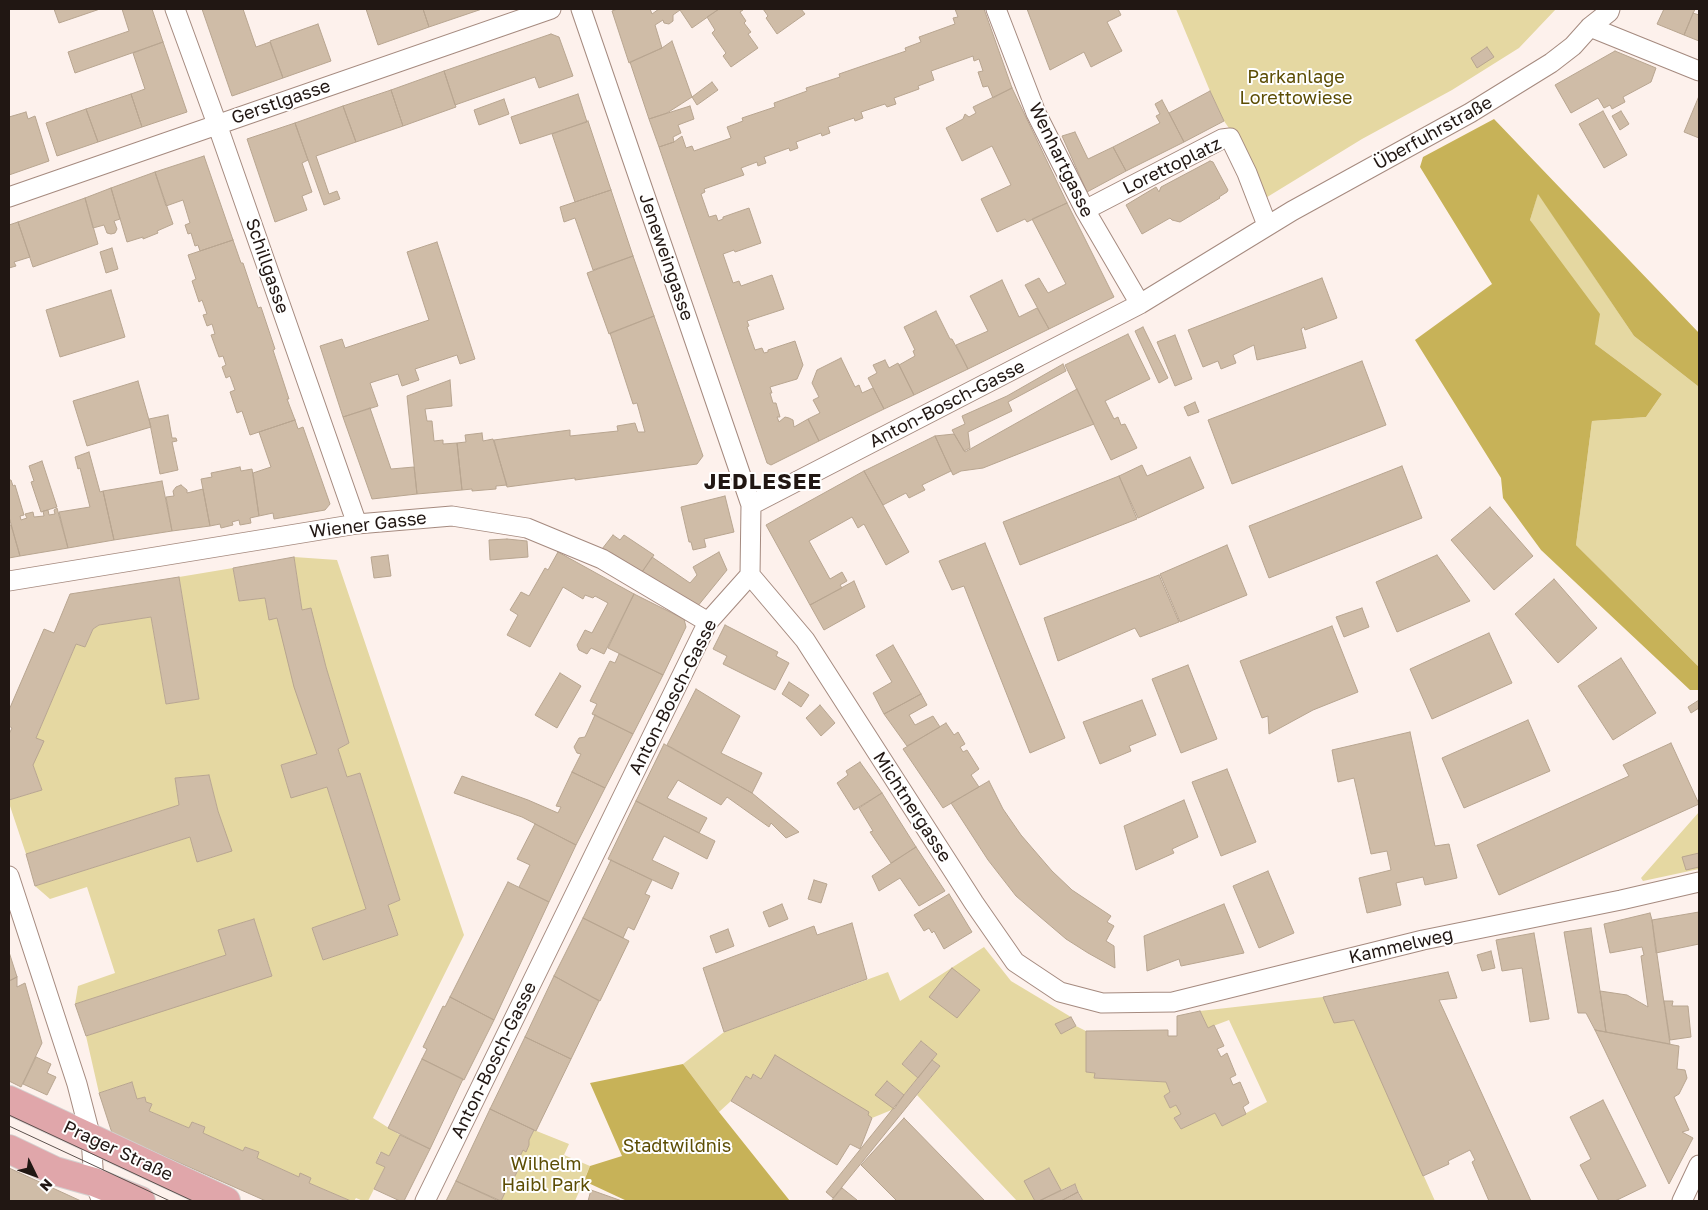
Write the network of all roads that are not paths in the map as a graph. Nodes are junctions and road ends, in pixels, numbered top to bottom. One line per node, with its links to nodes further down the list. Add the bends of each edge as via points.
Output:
1 (175, 9): 8 (street, Schillgasse)
2 (551, 9): 8 (street, Gerstlgasse)
3 (581, 9): 13 (street, Jeneweingasse)
4 (996, 9): 10 (street, Wenhartgasse, via 1036,113)
5 (1610, 9): 6 (street, Überfuhrstraße)
6 (1589, 18): 7 (street); 11 (street, Überfuhrstraße, via 1573,46 1551,63 1470,113)
7 (1699, 70)
8 (217, 124): 9 (street, Gerstlgasse); 14 (street, Schillgasse)
9 (10, 197)
10 (1085, 210): 11 (street, Lorettoplatz, via 1222,139 1230,138); 12 (street, Wenhartgasse)
11 (1266, 226): 12 (street)
12 (1140, 304): 13 (street, Anton-Bosch-Gasse)
13 (751, 505): 15 (street)
14 (357, 524): 16 (street, Wiener Gasse); 17 (street, Wiener Gasse, via 452,516 527,528 602,559)
15 (750, 576): 17 (street, Anton-Bosch-Gasse); 20 (street, Michtnergasse, via 805,640 1015,962 1060,992)
16 (9, 581)
17 (708, 622): 28 (street, Anton-Bosch-Gasse)
18 (9, 876): 22 (street, via 75,1078)
19 (1699, 882): 20 (street, Kammelweg, via 1423,940 1172,1002)
20 (1102, 1003)
21 (9, 1100): 22 (main road, Prager Straße)
22 (91, 1138): 25 (street); 27 (main road, Prager Straße)
23 (9, 1149): 25 (main road, Prager Straße)
24 (1699, 1164): 29 (street)
25 (98, 1192): 26 (main road, Prager Straße)
26 (141, 1201)
27 (226, 1201)
28 (425, 1201)
29 (1682, 1201)

